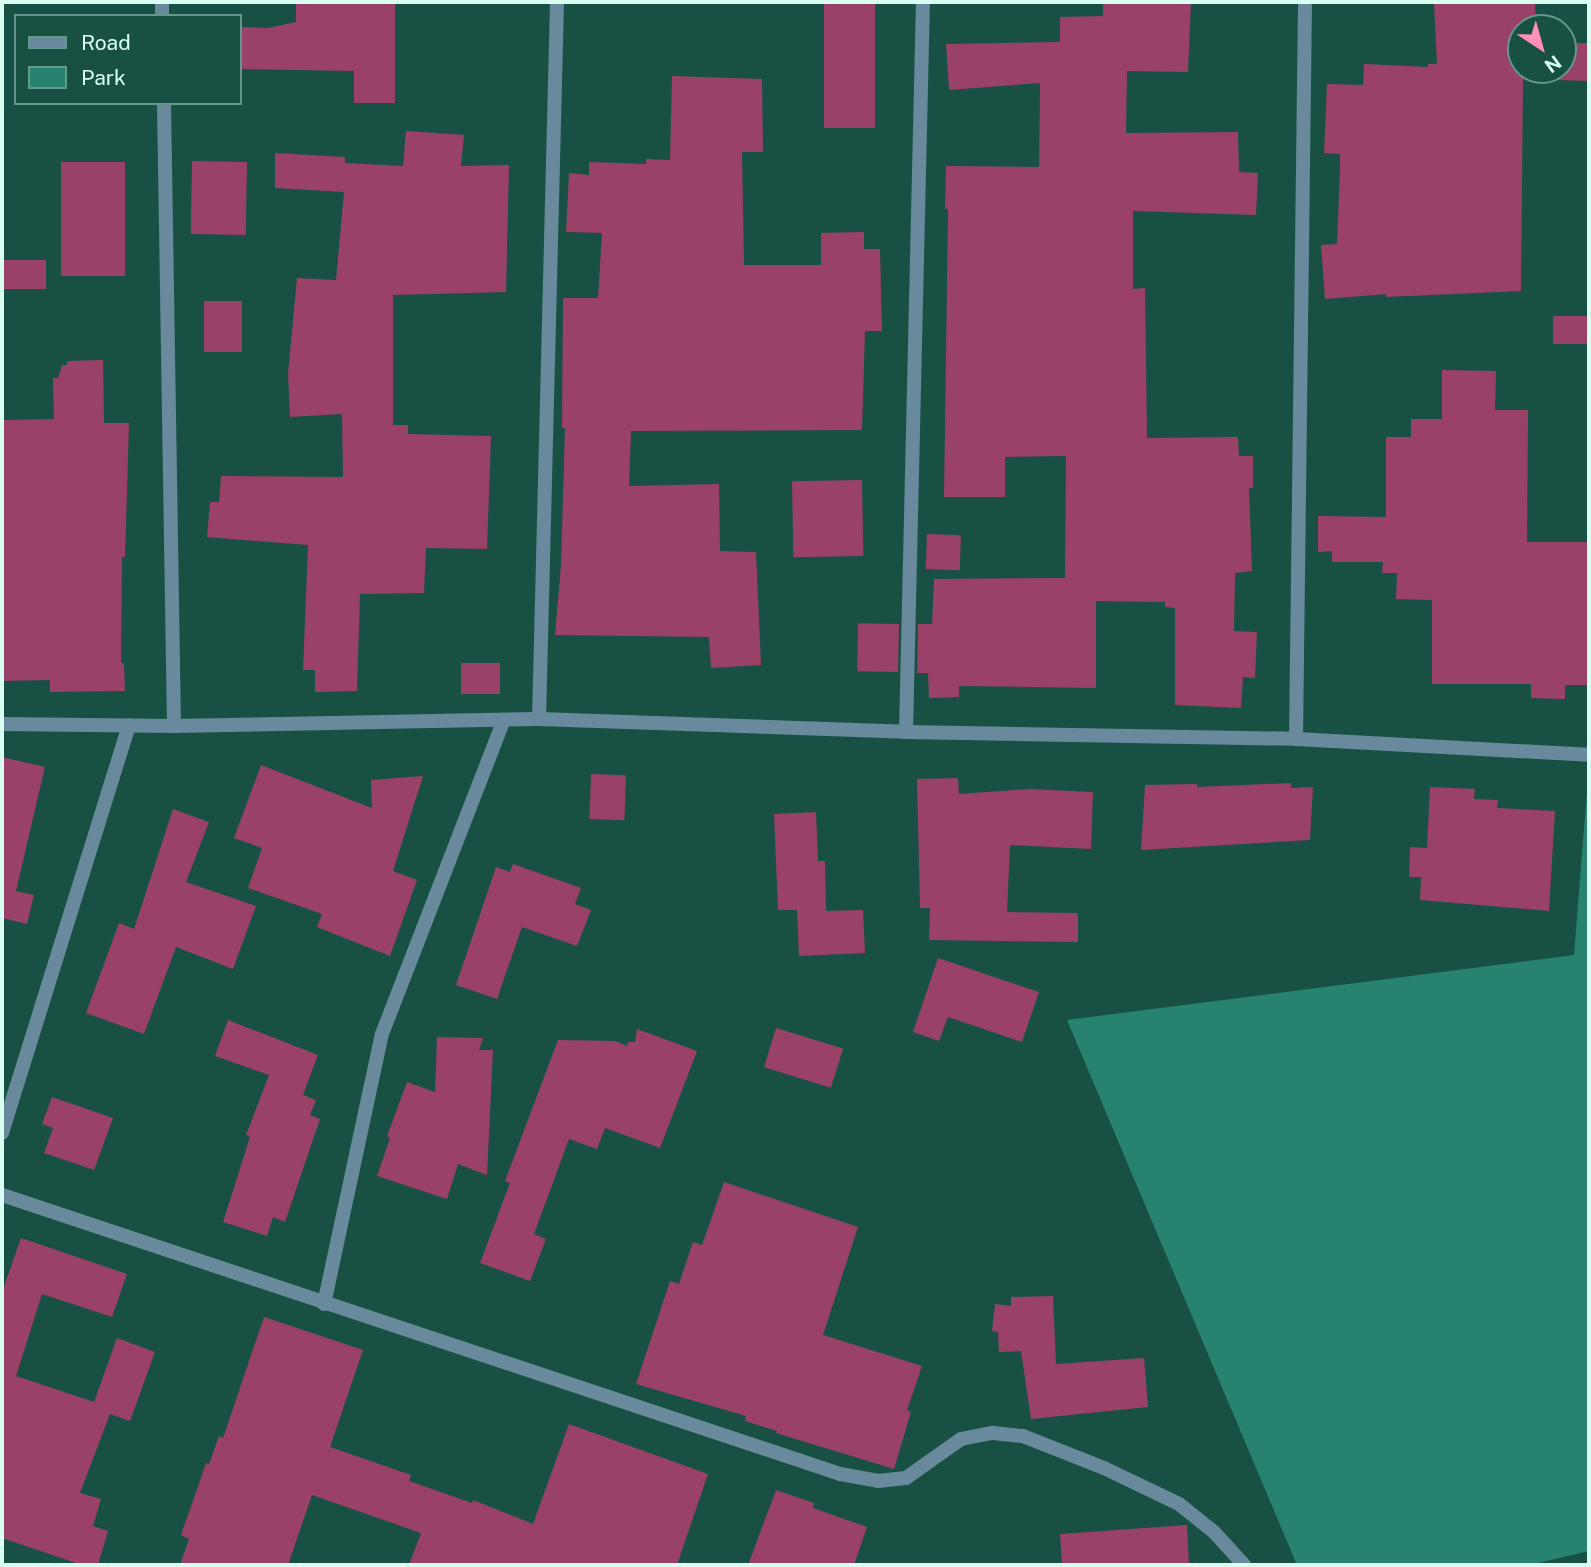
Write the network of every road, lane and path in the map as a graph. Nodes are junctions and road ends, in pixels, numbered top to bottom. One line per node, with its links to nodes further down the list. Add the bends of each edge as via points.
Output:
1 (557, 2): 5 (street)
2 (923, 2): 10 (street)
3 (1305, 6): 11 (street)
4 (164, 105): 9 (street)
5 (539, 719): 6 (street); 10 (street)
6 (504, 720): 9 (street); 15 (street, via 382,1034)
7 (2, 724): 8 (street)
8 (129, 725): 9 (street); 13 (street)
9 (174, 726)
10 (906, 732): 11 (street)
11 (1296, 739): 12 (street)
12 (1589, 755)
13 (2, 1133)
14 (2, 1195): 15 (street)
15 (324, 1304): 16 (street, via 841,1474 878,1481 906,1478 961,1439 993,1433 1023,1436 1179,1504 1214,1532)
16 (1244, 1565)

